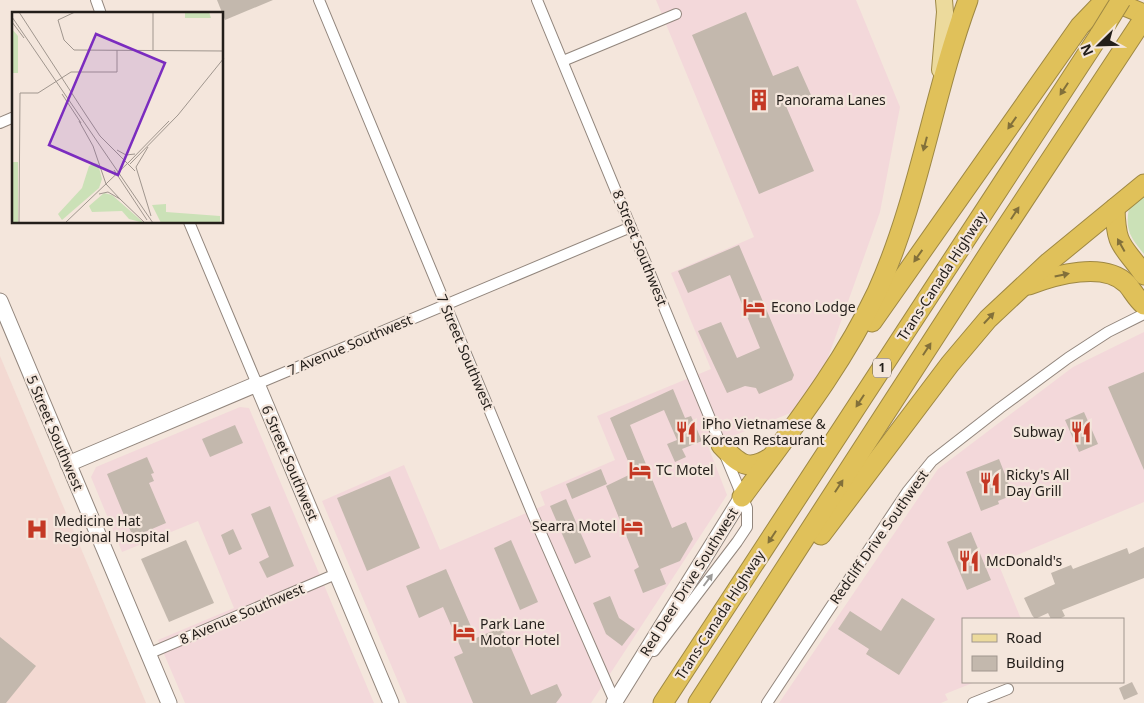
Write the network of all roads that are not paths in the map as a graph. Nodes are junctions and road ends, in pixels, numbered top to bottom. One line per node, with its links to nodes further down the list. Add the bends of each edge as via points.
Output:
1 (96, 0): 9 (street)
2 (318, 0): 24 (street, 7 Street Southwest)
3 (538, 0): 13 (street, 8 Street Southwest)
4 (944, 0): 14 (main road)
5 (968, 0): 14 (highway)
6 (1105, 0): 27 (highway, one-way to 27, via 1080,26 862,337)
7 (1110, 0): 11 (highway)
8 (1121, 0): 40 (highway, Trans-Canada Highway / 1, one-way to 40, bridge)
9 (100, 12)
10 (676, 14): 13 (street)
11 (1144, 14)
12 (1144, 18): 35 (highway, Trans-Canada Highway / 1, one-way to 12)
13 (563, 61): 20 (street, 8 Street Southwest)
14 (937, 97): 27 (highway, one-way to 27, via 896,242 877,291)
15 (12, 118): 16 (street)
16 (0, 123)
17 (1144, 184): 18 (highway)
18 (1115, 208): 21 (highway, one-way to 18, via 1121,246 1116,233); 22 (highway)
19 (190, 224): 28 (street, 6 Street Southwest)
20 (631, 227): 24 (street, 7 Avenue Southwest); 29 (street, 8 Street Southwest)
21 (1144, 275)
22 (1016, 290): 25 (highway, one-way to 25, via 1067,273 1100,272 1127,284); 35 (highway, one-way to 22, via 950,364)
23 (0, 301): 31 (street, 5 Street Southwest)
24 (446, 305): 28 (street, 7 Avenue Southwest); 39 (street, 7 Street Southwest)
25 (1144, 305)
26 (1144, 314): 42 (street, Redcliff Drive Southwest, via 1068,358 932,461 907,492)
27 (845, 353): 30 (highway)
28 (257, 384): 31 (street, 7 Avenue Southwest); 33 (street, 6 Street Southwest)
29 (721, 445): 30 (highway, via 744,464 758,465); 32 (street, 8 Street Southwest)
30 (772, 456): 32 (highway)
31 (68, 464): 34 (street, 5 Street Southwest)
32 (742, 497): 39 (street, Red Deer Drive Southwest)
33 (336, 574): 34 (street, 8 Avenue Southwest); 38 (street, 6 Street Southwest)
34 (148, 654): 37 (street, 5 Street Southwest)
35 (725, 662): 41 (highway, Trans-Canada Highway / 1)
36 (1008, 688): 43 (street)
37 (168, 703)
38 (390, 703)
39 (614, 703)
40 (663, 703)
41 (698, 703)
42 (767, 703)
43 (973, 703)

